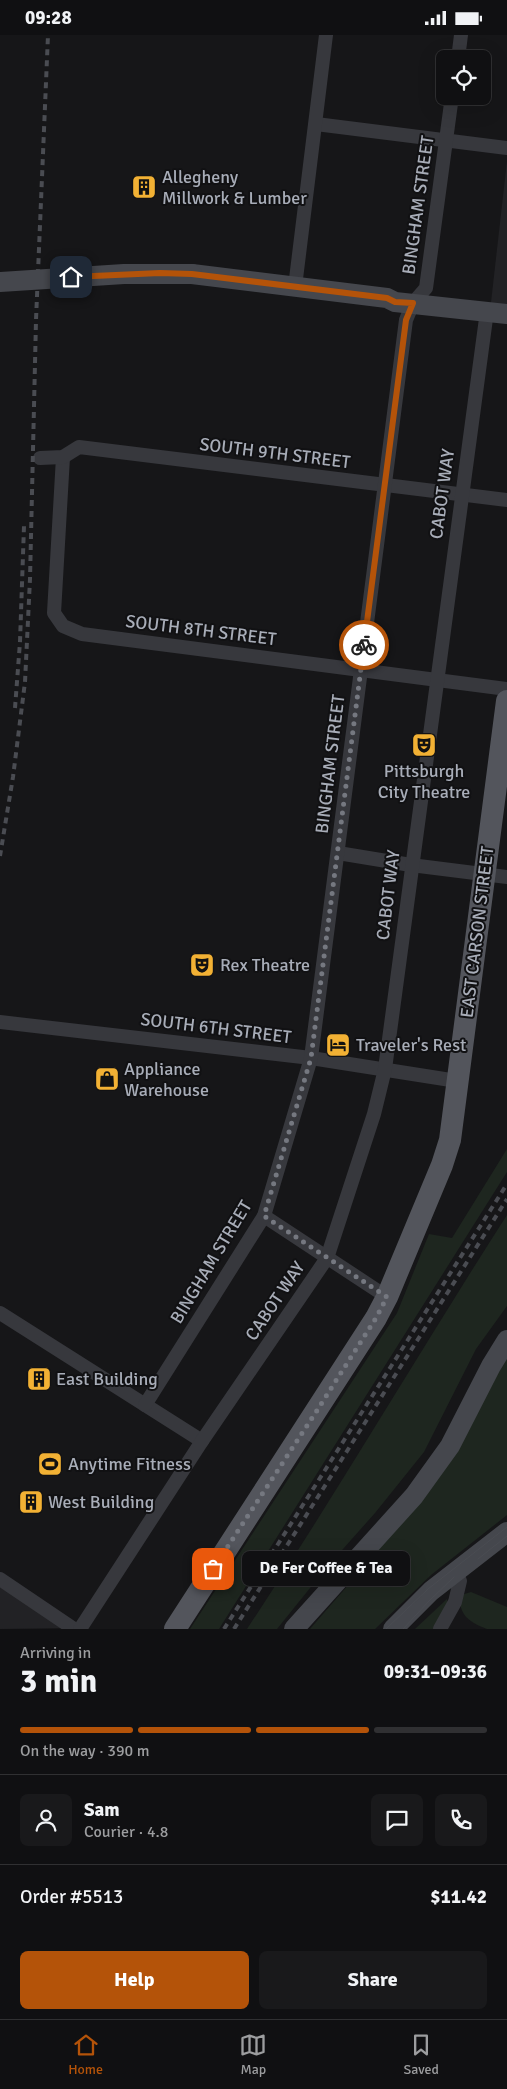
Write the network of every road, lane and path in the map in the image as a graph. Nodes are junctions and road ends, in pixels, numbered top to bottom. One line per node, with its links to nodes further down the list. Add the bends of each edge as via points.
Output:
1 (326, 35): 5 (street)
2 (461, 35): 3 (street)
3 (459, 50)
4 (451, 105): 6 (street, BINGHAM STREET)
5 (316, 124): 6 (street); 9 (street)
6 (446, 141): 7 (street); 10 (street, BINGHAM STREET, via 426,288)
7 (507, 148)
8 (0, 282): 9 (main road, bridge, via 124,274 192,274)
9 (295, 287): 10 (main road)
10 (413, 303): 11 (main road); 15 (street, BINGHAM STREET, via 406,320)
11 (487, 311): 12 (main road); 16 (street, CABOT WAY)
12 (507, 314)
13 (63, 457): 14 (street, SOUTH 9TH STREET); 15 (street, SOUTH 9TH STREET, via 79,447); 18 (street, SOUTH 8TH STREET, via 54,613 63,626 82,634)
14 (40, 458)
15 (384, 486): 16 (street, SOUTH 9TH STREET); 18 (street, BINGHAM STREET)
16 (461, 495): 17 (street, SOUTH 9TH STREET); 19 (street, CABOT WAY)
17 (507, 500)
18 (361, 670): 19 (street, SOUTH 8TH STREET); 22 (street, BINGHAM STREET)
19 (437, 680): 20 (street, SOUTH 8TH STREET); 23 (street, CABOT WAY)
20 (507, 689)
21 (507, 701): 24 (main road, EAST CARSON STREET)
22 (338, 853): 23 (street); 26 (street, BINGHAM STREET)
23 (411, 865): 24 (street); 27 (street, CABOT WAY)
24 (496, 876): 28 (main road, EAST CARSON STREET)
25 (0, 1022): 26 (street, SOUTH 6TH STREET)
26 (311, 1058): 27 (street, SOUTH 6TH STREET); 29 (street, BINGHAM STREET)
27 (385, 1069): 28 (street, SOUTH 6TH STREET); 30 (street, CABOT WAY, via 374,1114)
28 (457, 1081): 31 (main road, EAST CARSON STREET, via 450,1140 442,1165)
29 (264, 1216): 30 (street); 34 (street, BINGHAM STREET)
30 (327, 1258): 31 (street); 35 (street, CABOT WAY)
31 (387, 1297): 41 (main road, EAST CARSON STREET)
32 (0, 1313): 34 (street)
33 (507, 1340): 42 (main road, via 450,1446 414,1496)
34 (145, 1405): 35 (street)
35 (202, 1441): 40 (street, CABOT WAY)
36 (507, 1532): 37 (main road)
37 (456, 1571): 43 (main road); 44 (street, via 460,1581 455,1602)
38 (0, 1579): 39 (street)
39 (74, 1629)
40 (80, 1629)
41 (175, 1629)
42 (294, 1629)
43 (393, 1629)
44 (440, 1629)

